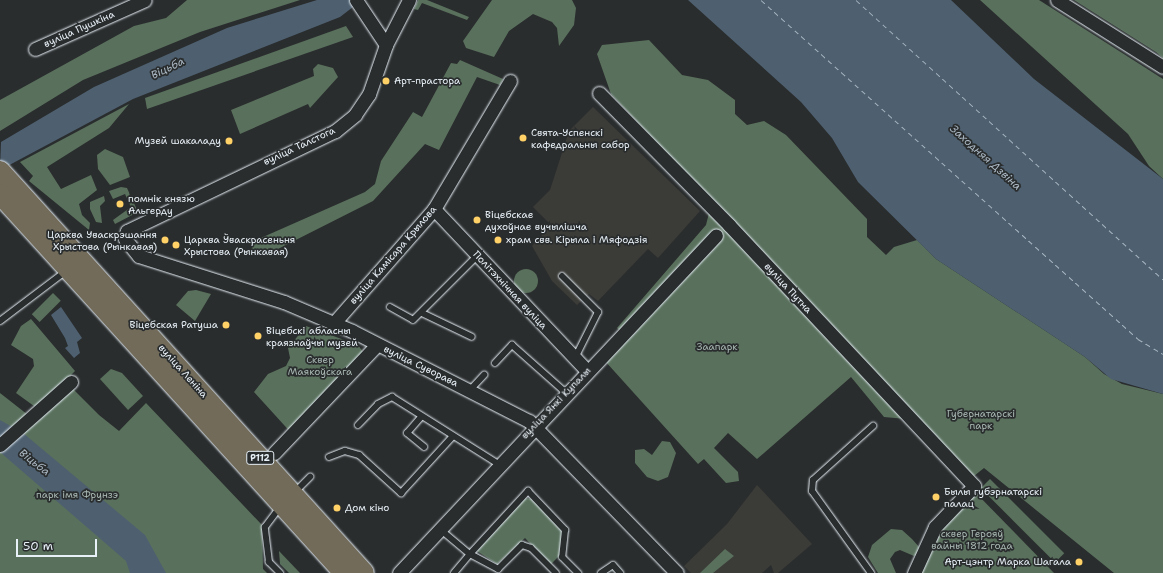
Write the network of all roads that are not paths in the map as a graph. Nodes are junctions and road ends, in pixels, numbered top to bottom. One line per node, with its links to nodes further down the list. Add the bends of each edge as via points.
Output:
1 (146, 0): 6 (street, вуліца Пушкіна)
2 (356, 0): 5 (street)
3 (409, 0): 5 (street, вуліца Талстога)
4 (1057, 0): 7 (street)
5 (383, 39): 13 (street, вуліца Талстога, via 369,94 355,116 335,131)
6 (35, 49)
7 (1163, 68)
8 (510, 81): 12 (street, вуліца Камісара Крылова)
9 (599, 93): 56 (street, вуліца Путна, via 729,225 974,486 935,527)
10 (0, 171): 11 (main road, вуліца Леніна / Р112)
11 (7, 194): 16 (main road, вуліца Леніна / Р112)
12 (434, 209): 15 (street, Політэхнічная вуліца); 21 (street, вуліца Камісара Крылова)
13 (127, 231): 21 (street, вуліца Суворава, via 125,239 139,256 276,300)
14 (716, 236): 26 (street, вуліца Янкі Купалы)
15 (477, 256): 19 (lane); 24 (street, Політэхнічная вуліца)
16 (69, 263): 20 (lane); 42 (main road, вуліца Леніна / Р112)
17 (562, 276): 24 (lane, via 598,312)
18 (390, 307): 19 (lane, via 413,320)
19 (422, 313): 22 (lane)
20 (0, 321)
21 (333, 324): 23 (street, вуліца Суворава)
22 (472, 337)
23 (377, 344): 29 (street, вуліца Суворава); 38 (street)
24 (575, 358): 26 (street, Політэхнічная вуліца)
25 (495, 363): 30 (lane, via 512,344)
26 (587, 371): 30 (street, вуліца Янкі Купалы)
27 (484, 375): 29 (lane)
28 (71, 382): 36 (street)
29 (470, 390): 33 (street, вуліца Суворава)
30 (566, 393): 33 (street, вуліца Янкі Купалы)
31 (421, 417): 32 (lane, via 392,397 378,404); 35 (lane); 37 (lane, via 407,433)
32 (358, 425)
33 (535, 425): 40 (street, вуліца Янкі Купалы); 54 (street, вуліца Суворава)
34 (873, 426): 55 (lane, via 813,480 812,491)
35 (453, 436): 39 (lane, via 401,493 359,455 345,451); 40 (lane)
36 (0, 446)
37 (424, 447)
38 (274, 453)
39 (329, 457)
40 (500, 465): 43 (street, вуліца Янкі Купалы)
41 (310, 477): 42 (lane)
42 (288, 499): 45 (lane, via 265,527 270,562); 46 (main road, вуліца Леніна / Р112); 47 (main road, вуліца Леніна / Р112)
43 (441, 530): 44 (lane); 48 (street, вуліца Янкі Купалы)
44 (470, 554): 49 (lane); 50 (lane, via 498,569 522,545 530,548); 51 (lane, via 528,491 565,530 562,557)
45 (280, 573)
46 (344, 573)
47 (364, 573)
48 (399, 573)
49 (454, 573)
50 (556, 573)
51 (578, 573)
52 (601, 573): 53 (lane, via 613,565)
53 (620, 573)
54 (678, 573)
55 (871, 573)
56 (914, 573)

